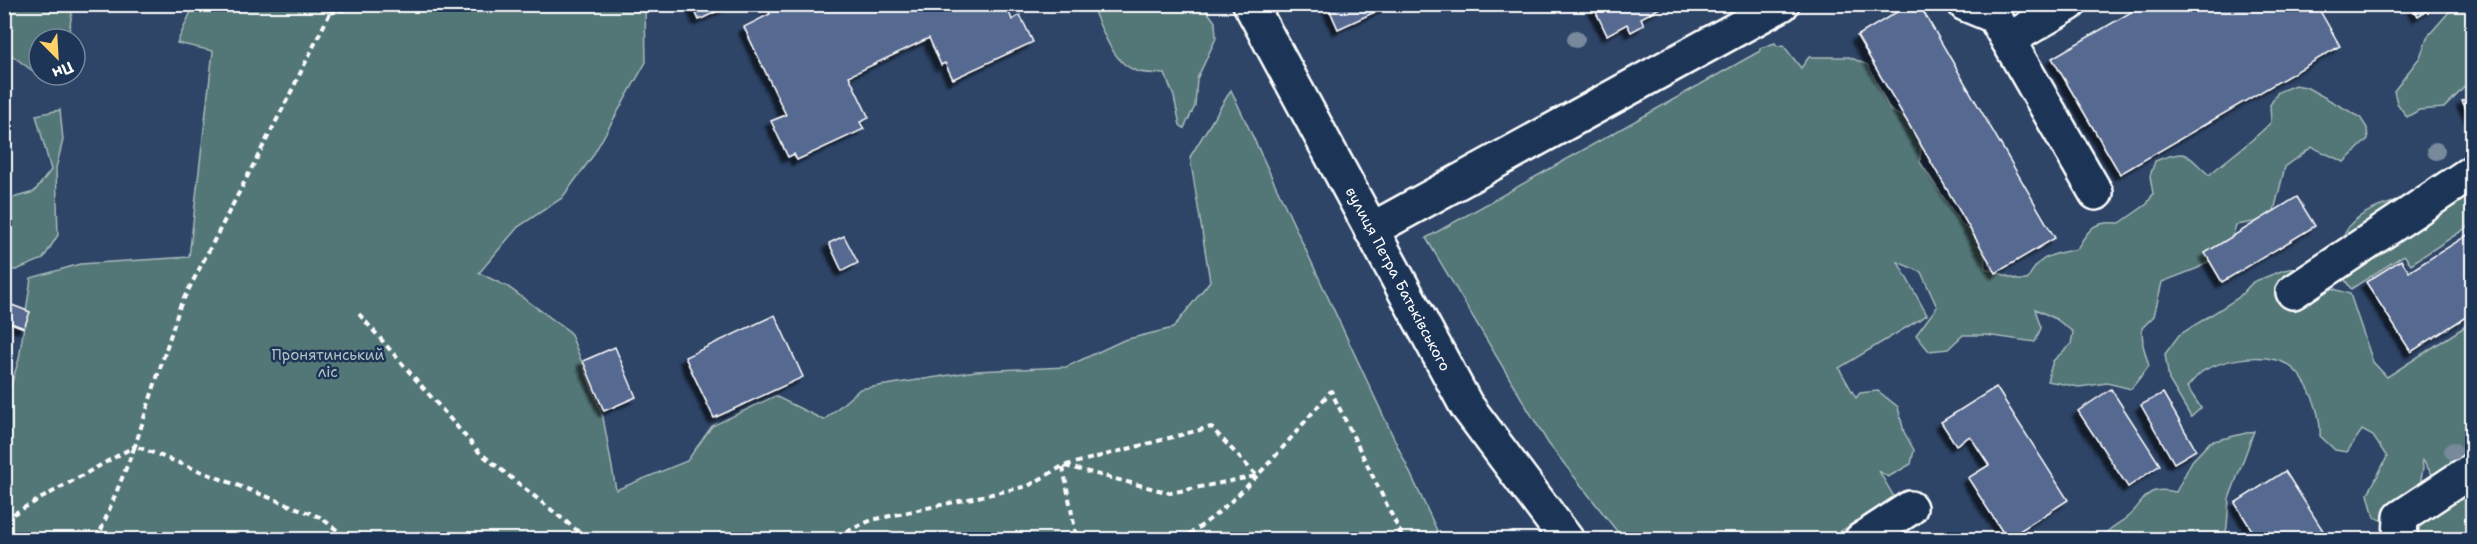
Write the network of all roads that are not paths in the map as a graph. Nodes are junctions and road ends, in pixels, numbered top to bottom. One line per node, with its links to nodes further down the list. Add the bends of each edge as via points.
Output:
1 (1250, 4): 8 (street, вулиця Петра Батьківського)
2 (1782, 4): 8 (street)
3 (1965, 4): 5 (street, via 1994,16)
4 (2069, 4): 5 (street)
5 (2008, 40): 7 (street)
6 (2472, 172): 9 (street)
7 (2096, 193)
8 (1371, 230): 12 (street, вулиця Петра Батьківського, via 1466,405)
9 (2293, 291)
10 (2472, 470): 14 (street, via 2401,517)
11 (1910, 508): 13 (street)
12 (1567, 540)
13 (1861, 540)
14 (2400, 540)

